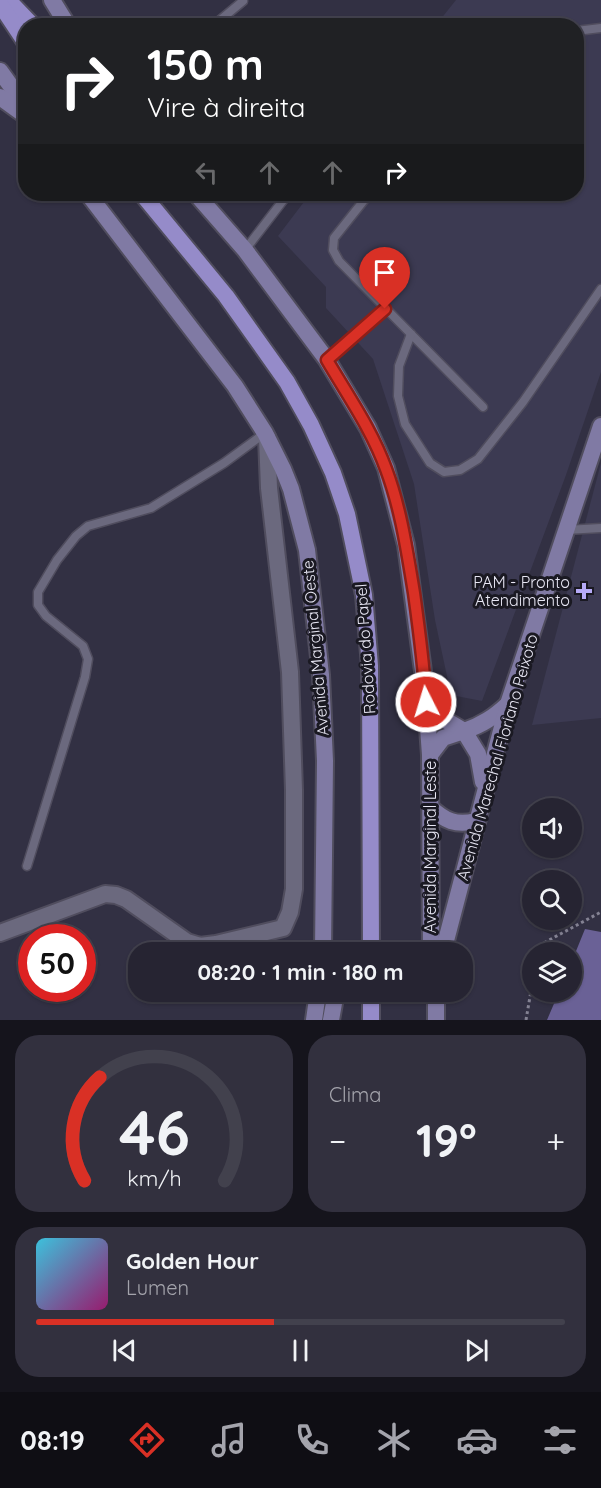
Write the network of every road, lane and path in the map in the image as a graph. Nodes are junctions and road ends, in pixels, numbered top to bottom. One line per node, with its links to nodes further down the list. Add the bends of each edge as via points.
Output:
1 (8, 0): 5 (main road)
2 (52, 0): 6 (main road)
3 (243, 0): 7 (lane)
4 (0, 4): 10 (main road)
5 (25, 18)
6 (63, 18)
7 (222, 18)
8 (601, 28): 9 (lane)
9 (584, 30)
10 (18, 31)
11 (0, 71): 12 (main road)
12 (18, 96)
13 (0, 97): 14 (main road)
14 (18, 110)
15 (93, 201): 26 (main road, Avenida Marginal Oeste, via 200,338)
16 (148, 201): 41 (main road, Rodovia do Papel, via 226,296 287,382 333,473 347,514 364,595 370,666)
17 (202, 201): 20 (main road, Avenida Marginal Leste)
18 (283, 201): 20 (lane)
19 (363, 201): 22 (lane, via 334,238 333,250)
20 (245, 250): 24 (main road, Avenida Marginal Leste)
21 (601, 290): 23 (lane, via 523,402 478,459 460,470 444,472 430,463 405,424 398,396 399,366)
22 (385, 309): 23 (lane); 24 (lane)
23 (411, 334): 25 (lane)
24 (327, 360): 30 (main road, Avenida Marginal Leste, via 368,428 386,468 406,545)
25 (483, 407)
26 (266, 435): 37 (lane, via 151,508 88,526 67,547 38,592 38,605 46,616 83,646 88,659); 39 (street, via 290,672 294,889 283,928 200,946 187,942 126,899 105,894); 40 (main road, Avenida Marginal Oeste, via 291,489 307,550 314,600 325,761)
27 (600, 435): 29 (main road, Avenida Marechal Floriano Peixoto)
28 (601, 528): 29 (lane)
29 (566, 530): 31 (main road, Avenida Marechal Floriano Peixoto)
30 (426, 702): 32 (main road); 33 (main road, Avenida Marginal Leste)
31 (508, 704): 32 (main road, via 493,718); 34 (main road, Avenida Marechal Floriano Peixoto)
32 (464, 731): 33 (main road, via 443,738); 34 (main road, via 481,762)
33 (430, 755): 35 (main road, Avenida Marginal Leste)
34 (483, 801): 36 (main road, Avenida Marechal Floriano Peixoto)
35 (430, 807): 36 (main road, via 448,821); 42 (main road, Avenida Marginal Leste)
36 (476, 821): 43 (main road, Avenida Marechal Floriano Peixoto)
37 (27, 866)
38 (601, 912): 44 (path)
39 (0, 933)
40 (323, 942)
41 (371, 942)
42 (431, 942)
43 (446, 942)
44 (546, 942)
45 (317, 1002): 49 (main road)
46 (334, 1002): 50 (main road)
47 (436, 1002): 51 (main road)
48 (529, 1002): 52 (path)
49 (314, 1020)
50 (331, 1020)
51 (436, 1020)
52 (526, 1020)

